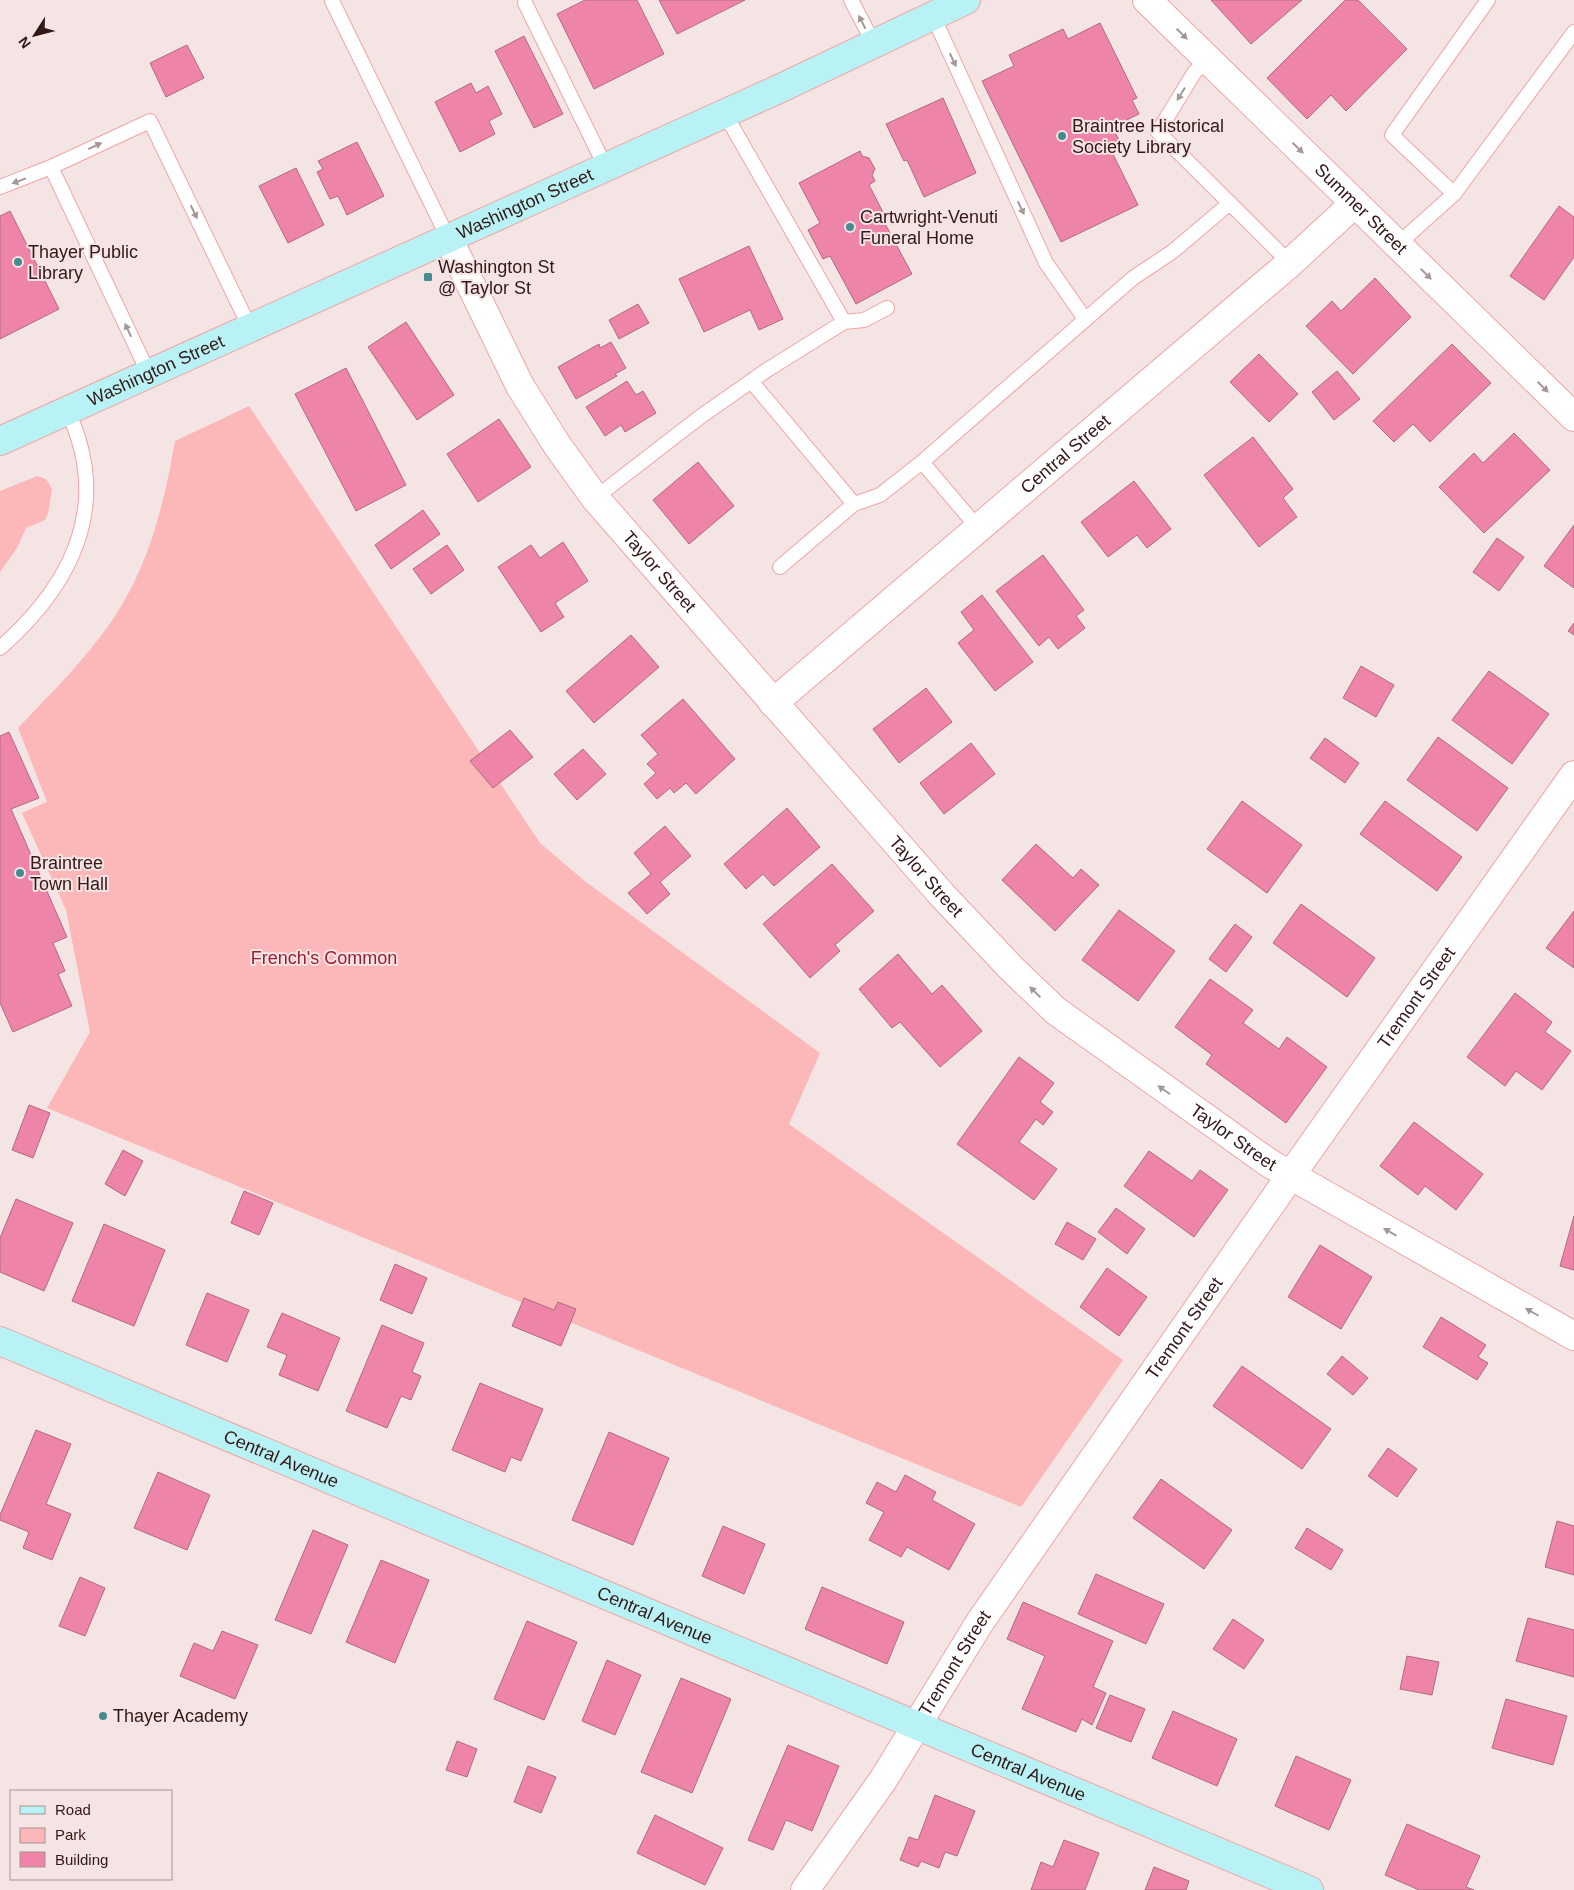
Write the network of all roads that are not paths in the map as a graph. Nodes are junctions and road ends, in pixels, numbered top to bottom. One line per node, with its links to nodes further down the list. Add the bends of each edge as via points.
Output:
1 (851, 0): 9 (lane, one-way to 1)
2 (966, 0): 7 (main road, Washington Street)
3 (1147, 0): 10 (street, Summer Street, one-way to 10)
4 (1488, 0): 15 (lane, via 1392,135)
5 (332, 1): 18 (lane)
6 (525, 3): 13 (lane)
7 (933, 16): 9 (main road, Washington Street); 22 (lane, one-way to 22, via 1046,263)
8 (1574, 32): 15 (lane)
9 (874, 44): 11 (main road, Washington Street)
10 (1207, 59): 16 (lane, one-way to 16, via 1194,73 1158,132); 17 (street, Summer Street, one-way to 17)
11 (726, 114): 13 (main road, Washington Street); 23 (lane)
12 (51, 167): 14 (lane, one-way to 14); 24 (lane, one-way to 24, via 150,121); 25 (lane, one-way to 12)
13 (606, 168): 18 (main road, Washington Street)
14 (0, 187)
15 (1454, 194): 19 (lane)
16 (1230, 203): 20 (lane); 22 (lane, via 1172,252 1132,278)
17 (1355, 204): 19 (street, Summer Street); 20 (street, Central Street)
18 (449, 240): 24 (main road, Washington Street); 31 (street, Taylor Street, via 520,386)
19 (1397, 245): 28 (street, Summer Street, one-way to 28)
20 (1290, 263): 33 (street, Central Street)
21 (886, 308): 23 (lane, via 864,320)
22 (1085, 320): 30 (lane)
23 (844, 322): 26 (lane)
24 (250, 328): 25 (main road, Washington Street)
25 (149, 374): 27 (main road, Washington Street)
26 (751, 381): 31 (lane, via 700,416); 32 (lane)
27 (67, 410): 29 (main road, Washington Street); 35 (lane, via 78,435 86,468 86,512 60,580 26,624)
28 (1574, 417)
29 (0, 441)
30 (922, 462): 32 (lane, via 880,495); 33 (lane)
31 (595, 498): 36 (street, Taylor Street)
32 (854, 504): 34 (lane)
33 (978, 528): 36 (street, Central Street)
34 (780, 567)
35 (0, 648)
36 (773, 703): 38 (street, Taylor Street, one-way to 36, via 1248,1150 1078,1029 1034,992 942,896)
37 (1574, 775): 38 (street, Tremont Street)
38 (1291, 1176): 39 (street, Taylor Street, one-way to 38); 41 (street, Tremont Street, via 980,1622)
39 (1574, 1336)
40 (0, 1341): 41 (main road, Central Avenue)
41 (916, 1726): 42 (street, Tremont Street, via 883,1780); 43 (main road, Central Avenue)
42 (805, 1890)
43 (1310, 1890)

